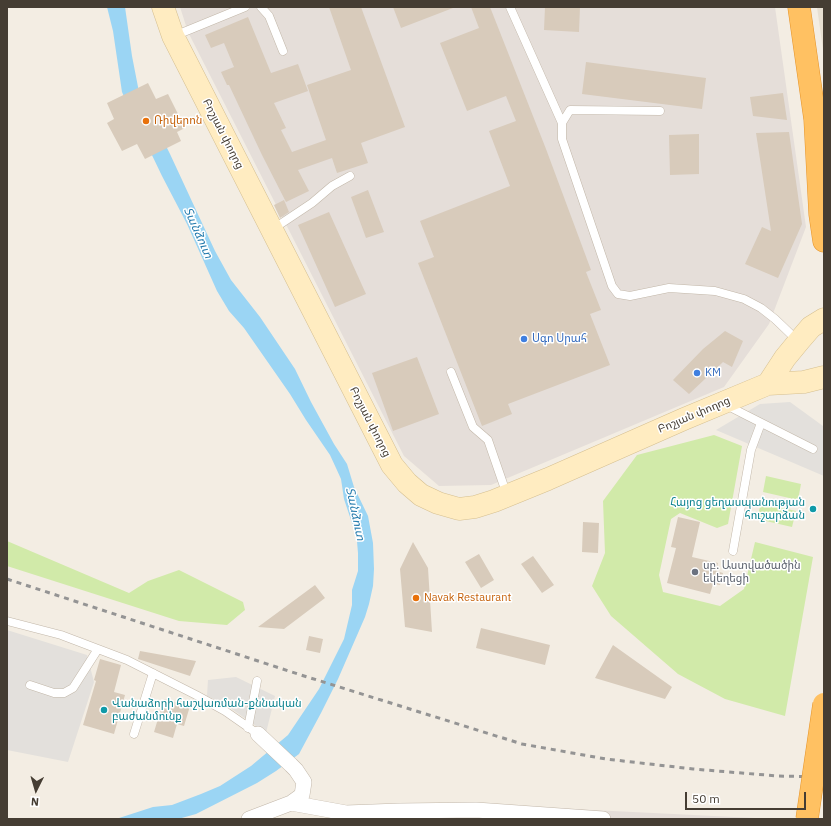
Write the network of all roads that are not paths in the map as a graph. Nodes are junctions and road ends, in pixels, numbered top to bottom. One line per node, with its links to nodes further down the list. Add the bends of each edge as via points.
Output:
1 (163, 7): 6 (street, Բոշյան փողոց)
2 (245, 7): 6 (lane)
3 (261, 7): 7 (lane, via 269,16)
4 (510, 7): 9 (lane)
5 (800, 7): 10 (highway)
6 (173, 36): 12 (street, Բոշյան փողոց)
7 (283, 51)
8 (660, 111): 9 (lane, via 570,110)
9 (562, 124): 15 (lane, via 562,139 612,286 618,294 630,296 669,288 716,291 744,299 761,308)
10 (820, 129): 13 (highway, via 820,214)
11 (350, 176): 12 (lane)
12 (272, 229): 22 (street, Բոշյան փողոց, via 392,465 407,483 421,495 438,504 459,509 475,507)
13 (824, 241)
14 (824, 319): 15 (street, via 811,327)
15 (799, 341): 18 (street)
16 (452, 372): 22 (lane, via 473,427 488,440)
17 (824, 377): 18 (street, Բոշյան փողոց, via 804,382)
18 (768, 384): 19 (street, Բոշյան փողոց)
19 (722, 403): 20 (lane); 22 (street, Բոշյան փողոց)
20 (761, 423): 21 (lane); 23 (lane, via 751,450)
21 (813, 449)
22 (507, 496)
23 (733, 551)
24 (7, 621): 25 (lane, via 61,635)
25 (98, 649): 26 (lane); 28 (lane, via 73,688 64,693 54,693)
26 (153, 673): 30 (lane, via 225,711); 31 (lane)
27 (257, 681): 30 (lane)
28 (30, 685)
29 (824, 704): 35 (highway, bridge)
30 (253, 731): 32 (street, via 291,765 304,782 302,795)
31 (134, 734)
32 (291, 803): 33 (street); 34 (street, via 346,813 476,810)
33 (249, 819)
34 (603, 819)
35 (807, 819)

